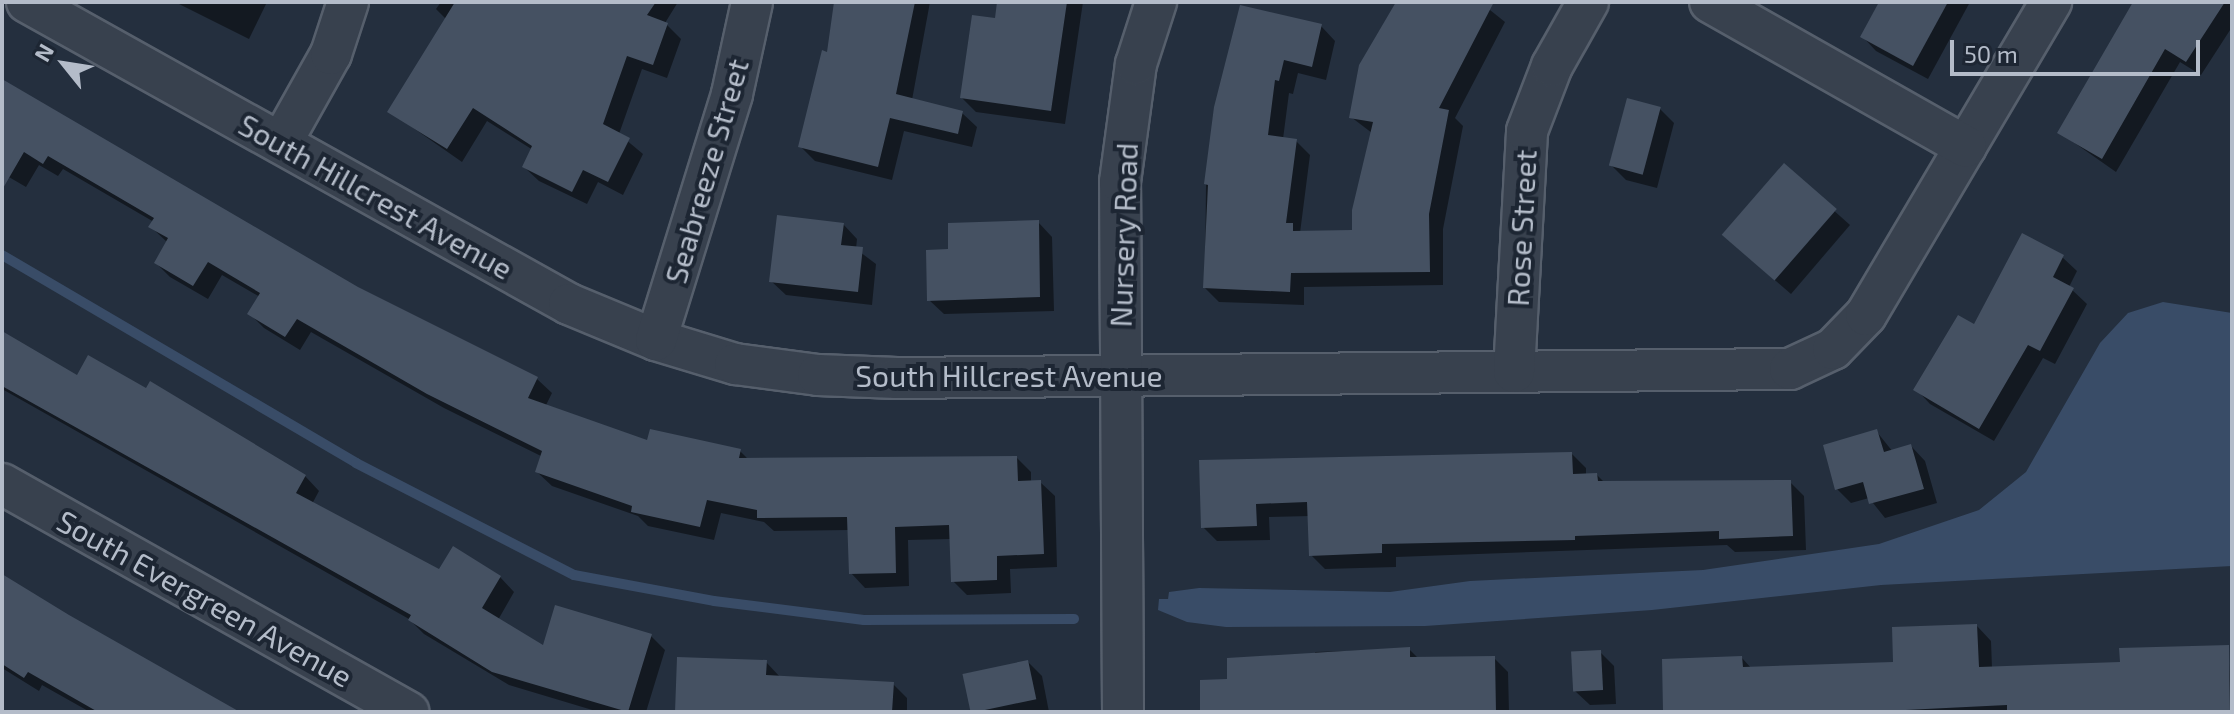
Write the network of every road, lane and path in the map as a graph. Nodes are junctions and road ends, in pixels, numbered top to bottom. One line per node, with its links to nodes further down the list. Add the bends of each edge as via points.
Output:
1 (27, 2): 8 (street, South Hillcrest Avenue)
2 (348, 2): 8 (street, via 331,54)
3 (752, 2): 10 (street, Seabreeze Street, via 732,94)
4 (1156, 2): 12 (street, Nursery Road, via 1136,64 1120,182)
5 (1588, 2): 11 (street, Rose Street, via 1552,66 1527,131)
6 (1710, 2): 9 (street)
7 (2051, 2): 9 (street, South Hillcrest Avenue)
8 (281, 143): 10 (street, South Hillcrest Avenue, via 569,304)
9 (1966, 147): 11 (street, South Hillcrest Avenue, via 1866,315 1833,349 1790,369)
10 (656, 340): 12 (street, South Hillcrest Avenue, via 735,364 818,375)
11 (1514, 372): 12 (street, South Hillcrest Avenue)
12 (1119, 374): 15 (street, Nursery Road)
13 (2, 484): 14 (street, South Evergreen Avenue)
14 (408, 712)
15 (1123, 712)

